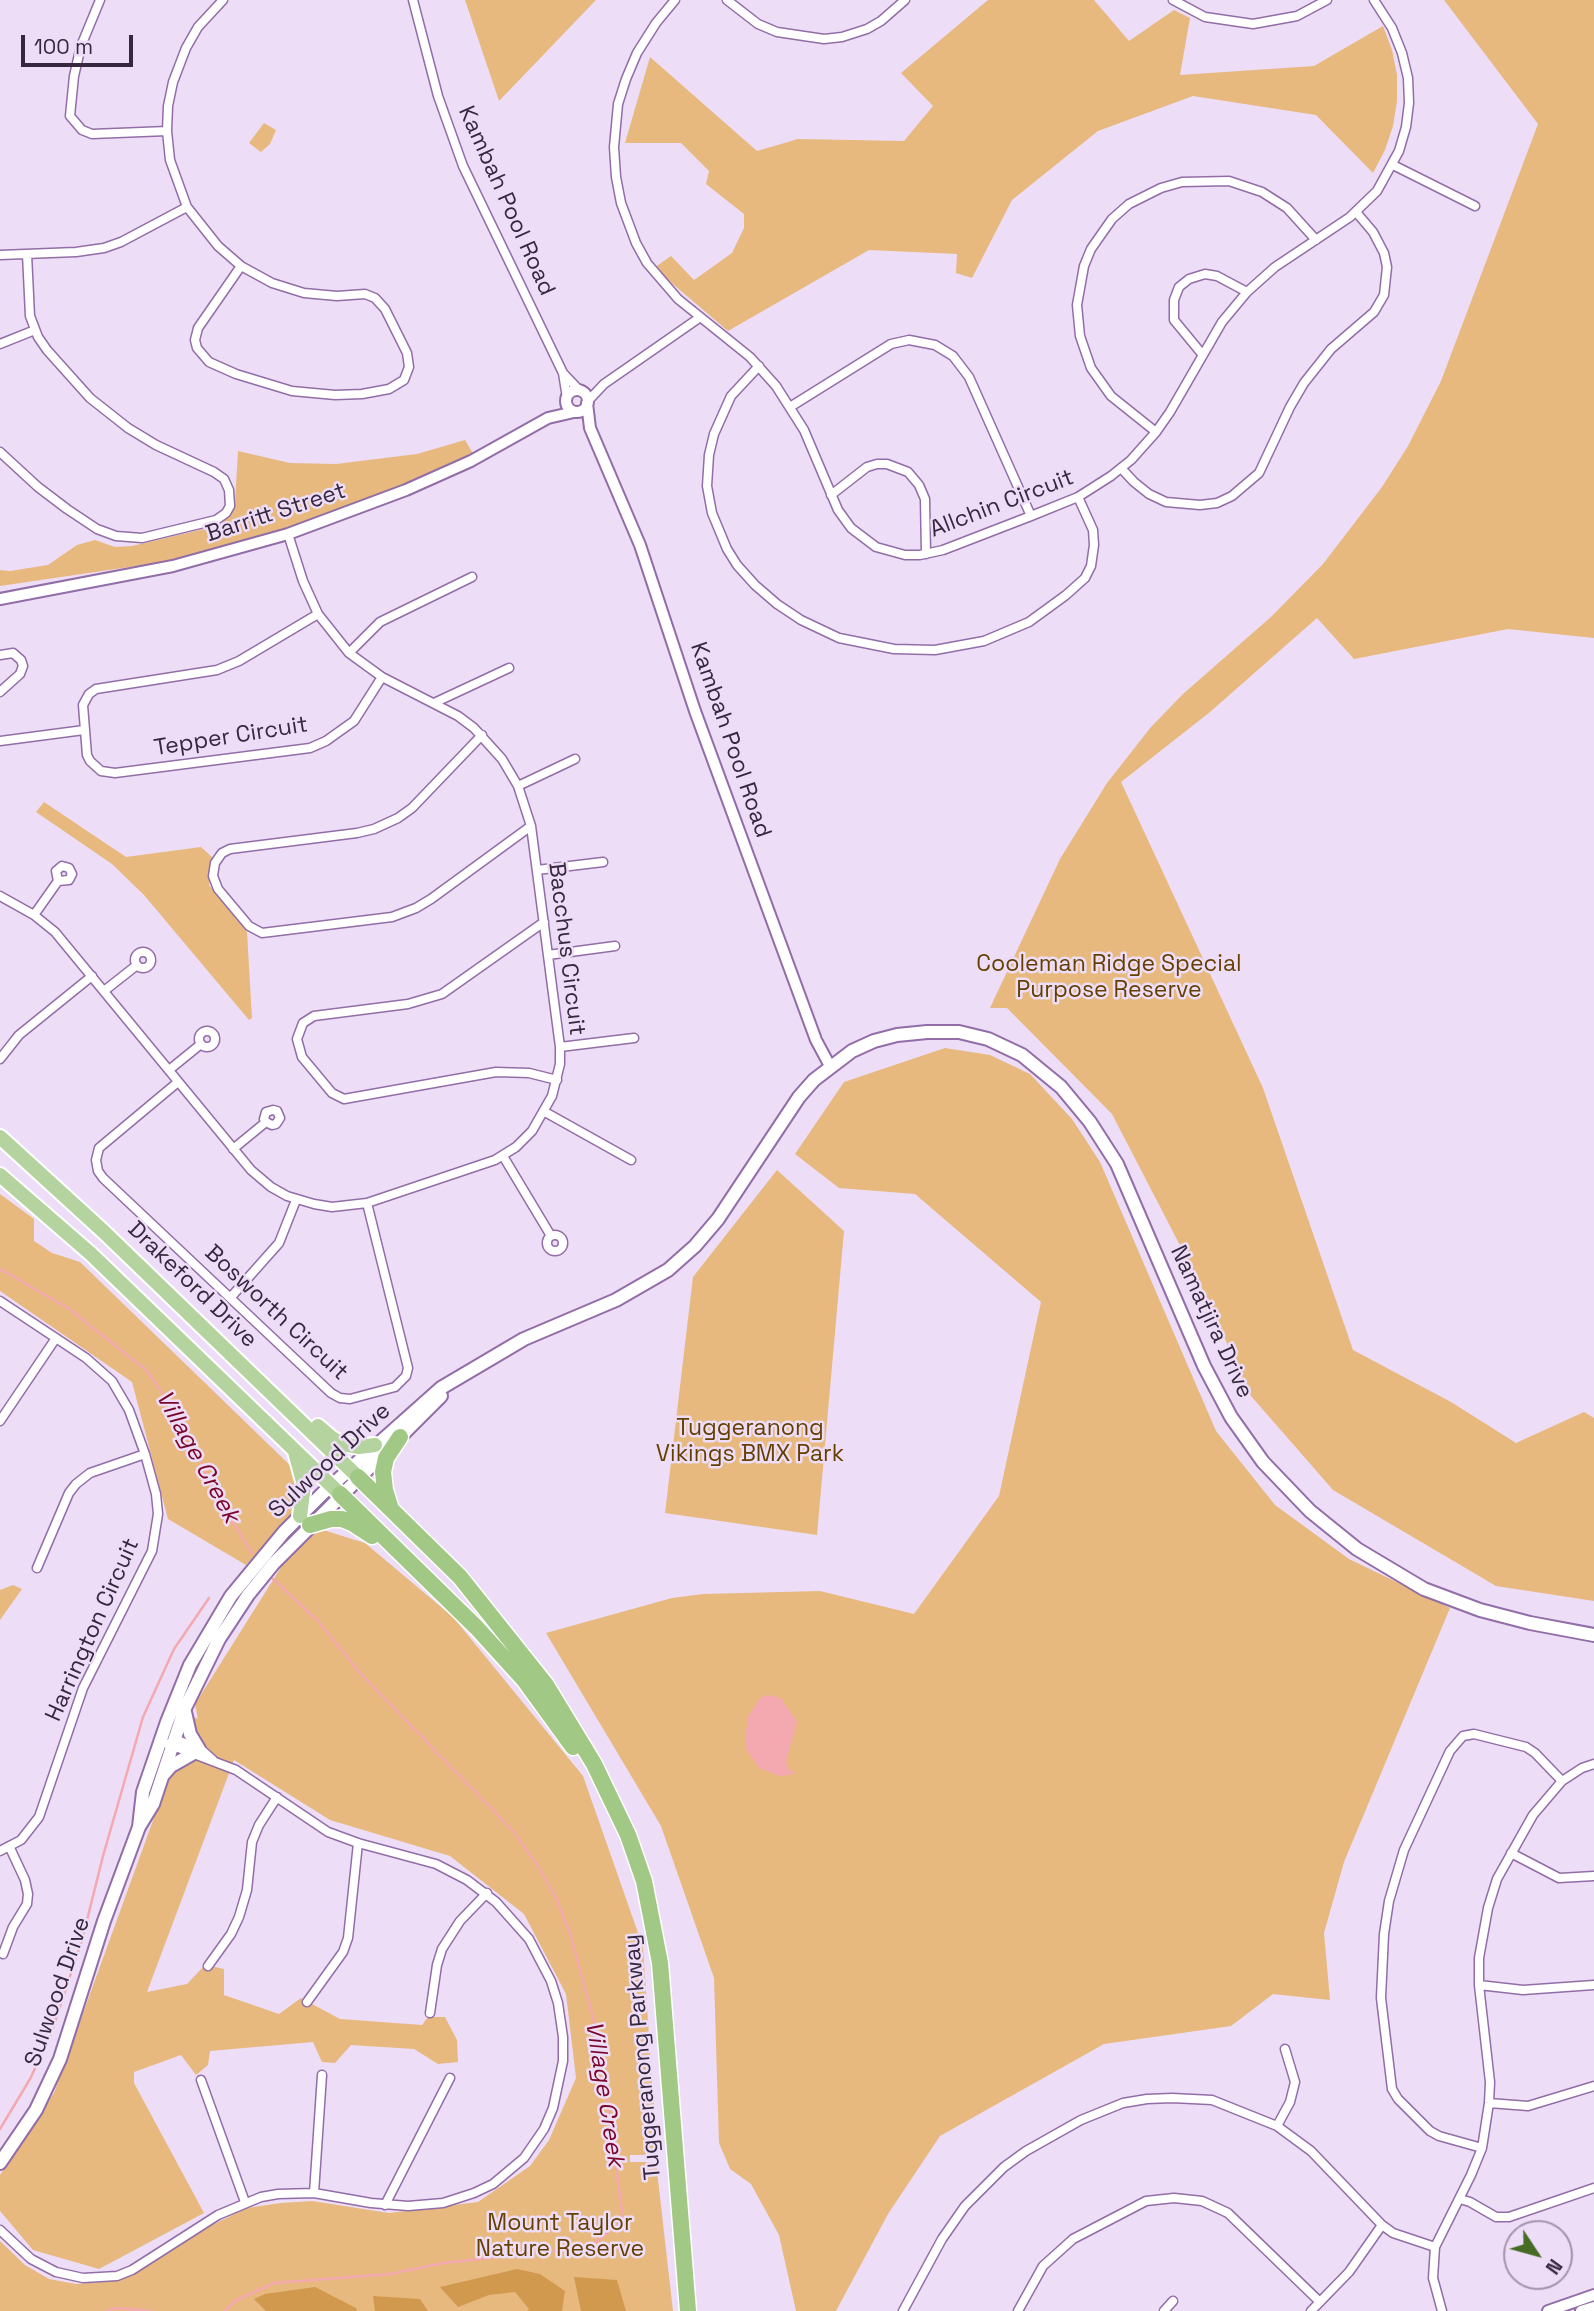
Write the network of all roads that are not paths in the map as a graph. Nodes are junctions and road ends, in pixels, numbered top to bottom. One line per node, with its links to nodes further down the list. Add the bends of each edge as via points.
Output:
1 (100, 0): 10 (street, via 81,46 70,116 92,134)
2 (223, 0): 10 (street, via 198,27 181,59 168,106)
3 (413, 0): 25 (street, Kambah Pool Road, via 455,146)
4 (675, 0): 20 (street, Allchin Circuit, via 644,40 625,79 615,130 616,177 636,243 664,286)
5 (727, 0): 6 (street, via 776,32 824,39 867,29)
6 (905, 0)
7 (1173, 0): 8 (street, via 1205,17 1253,24 1297,16)
8 (1327, 0)
9 (1374, 0): 11 (street, Allchin Circuit, via 1392,27 1408,78 1406,127)
10 (167, 131): 13 (street, via 176,179)
11 (1393, 165): 12 (street); 14 (street, Allchin Circuit, via 1377,191)
12 (1475, 206)
13 (187, 207): 16 (street, via 104,248); 18 (street)
14 (1356, 212): 15 (street, Allchin Circuit); 36 (street, via 1384,253 1384,295 1374,312 1331,349 1304,383 1259,473 1217,503 1184,505 1149,494)
15 (1316, 240): 19 (street, Allchin Circuit); 34 (street, via 1287,208 1262,192 1229,181 1161,187 1112,219 1090,249 1081,275 1077,304 1082,347 1111,396)
16 (27, 254): 17 (street); 21 (street)
17 (0, 255)
18 (241, 266): 18 (street, via 196,332 197,348 209,362 264,384 321,394 362,394 389,389 404,380 409,368 407,353 375,298 293,290)
19 (1247, 292): 23 (street, Allchin Circuit); 23 (street, via 1205,274 1180,287 1174,300 1174,320)
20 (699, 318): 24 (street, Allchin Circuit); 26 (street)
21 (35, 330): 22 (street); 35 (street, via 67,375 102,408 156,445 224,479 230,506 216,520 142,538 116,536 67,509)
22 (0, 344)
23 (1202, 354): 34 (street, Allchin Circuit)
24 (759, 366): 30 (street, Allchin Circuit); 38 (street, via 731,396 714,434 707,486 712,513 737,565 755,585 801,620 839,638 894,649 935,650 984,641 1030,622 1066,595 1091,566 1093,530)
25 (563, 373): 27 (street, Kambah Pool Road); 28 (street, Kambah Pool Road)
26 (604, 384): 27 (street); 29 (street)
27 (580, 391): 28 (street); 29 (street)
28 (566, 399): 31 (street); 32 (street, Barritt Street)
29 (587, 403): 31 (street); 33 (street, Kambah Pool Road)
30 (790, 407): 37 (street, Allchin Circuit); 39 (street, via 891,344 909,340 935,345 958,360 969,377)
31 (575, 412): 32 (street, Barritt Street); 33 (street, Kambah Pool Road)
32 (548, 418): 40 (street, Barritt Street, via 406,490)
33 (590, 428): 72 (street, Kambah Pool Road, via 640,545 695,711 816,1040)
34 (1156, 432): 36 (street, Allchin Circuit)
35 (0, 452)
36 (1121, 468): 38 (street, Allchin Circuit)
37 (831, 495): 41 (street, Allchin Circuit, via 863,539 891,552); 41 (street, via 877,464 908,472 925,499)
38 (1078, 497): 39 (street, Allchin Circuit)
39 (1031, 516): 41 (street, Allchin Circuit)
40 (288, 534): 43 (street, Barritt Street, via 163,568); 44 (street, Bacchus Circuit)
41 (926, 554)
42 (472, 578): 45 (street, via 380,622)
43 (0, 599)
44 (318, 614): 45 (street, Bacchus Circuit); 51 (street, Tepper Circuit, via 217,670 96,689 83,705)
45 (349, 653): 48 (street, Bacchus Circuit)
46 (0, 655): 49 (street, via 13,653 23,666)
47 (509, 668): 50 (street)
48 (382, 677): 50 (street, Bacchus Circuit); 51 (street, Tepper Circuit, via 359,715 341,732 292,752 108,774 90,761)
49 (0, 692)
50 (434, 703): 52 (street, Bacchus Circuit)
51 (84, 730): 53 (street)
52 (482, 735): 55 (street, Bacchus Circuit); 56 (street, via 398,818 356,833 230,849 215,863 216,885 249,926 262,933 392,917 431,900)
53 (0, 741)
54 (575, 759): 55 (street)
55 (518, 786): 56 (street, Bacchus Circuit)
56 (531, 826): 58 (street, Bacchus Circuit)
57 (603, 862): 58 (street)
58 (537, 870): 62 (street, Bacchus Circuit)
59 (58, 881): 61 (street)
60 (0, 896): 61 (street, Bacchus Circuit)
61 (34, 915): 66 (street, Bacchus Circuit, via 55,932)
62 (544, 922): 64 (street, Bacchus Circuit); 74 (street, via 442,994 408,1004 314,1016 303,1023 297,1039 302,1057 332,1093 344,1099 496,1072)
63 (615, 946): 64 (street)
64 (548, 955): 70 (street, Bacchus Circuit)
65 (137, 965): 67 (street)
66 (92, 976): 67 (street, Bacchus Circuit); 71 (street, via 19,1035)
67 (104, 991): 73 (street, Bacchus Circuit)
68 (634, 1038): 70 (street)
69 (201, 1044): 73 (street)
70 (560, 1047): 74 (street, Bacchus Circuit)
71 (0, 1059)
72 (830, 1066): 89 (main road, Sulwood Drive, via 799,1097 718,1219 682,1258 640,1288 524,1339); 102 (main road, Namatjira Drive, via 874,1041 959,1032 988,1039 1042,1069 1090,1122 1117,1164 1204,1366 1231,1417 1292,1493 1356,1549 1424,1589 1480,1610)
73 (169, 1070): 75 (street, Bacchus Circuit)
74 (557, 1080): 76 (street, Bacchus Circuit)
75 (178, 1082): 79 (street, Bacchus Circuit); 86 (street, Bosworth Circuit, via 104,1142 96,1163 103,1178)
76 (545, 1112): 80 (street, Bacchus Circuit, via 527,1137); 81 (street)
77 (266, 1122): 79 (street)
78 (5, 1141): 90 (highway, Drakeford Drive)
79 (233, 1149): 83 (street, Bacchus Circuit, via 257,1176)
80 (503, 1156): 84 (street, Bacchus Circuit); 85 (street)
81 (631, 1160)
82 (0, 1175): 94 (highway, Drakeford Drive, via 91,1254)
83 (296, 1200): 84 (street, Bacchus Circuit, via 332,1207); 86 (street, via 279,1244)
84 (367, 1203): 86 (street, Bosworth Circuit, via 408,1359 406,1376 395,1387 340,1398)
85 (551, 1236)
86 (231, 1297)
87 (0, 1301): 88 (street, Harrington Circuit)
88 (56, 1338): 91 (street); 95 (street, Harrington Circuit, via 112,1381 129,1410)
89 (469, 1370): 92 (main road, Sulwood Drive); 93 (main road, Sulwood Drive)
90 (281, 1403): 93 (highway, via 337,1442); 96 (highway, Drakeford Drive)
91 (0, 1421)
92 (400, 1437): 96 (main road, Sulwood Drive); 98 (highway, via 383,1472)
93 (375, 1445): 96 (main road, Sulwood Drive)
94 (295, 1450): 97 (highway, Drakeford Drive); 99 (highway, via 304,1485)
95 (145, 1454): 101 (street, via 90,1473 76,1483); 112 (street, Harrington Circuit, via 158,1514 152,1552 83,1688 39,1817)
96 (354, 1473): 97 (main road, Sulwood Drive); 98 (highway, Tuggeranong Parkway)
97 (336, 1490): 99 (main road, Sulwood Drive); 100 (highway, Tuggeranong Parkway)
98 (393, 1511): 146 (highway, Tuggeranong Parkway, via 460,1577 546,1685 594,1764 628,1835 660,1963)
99 (305, 1520): 100 (highway, via 347,1521); 103 (main road, Sulwood Drive, via 239,1608); 104 (main road, Sulwood Drive, via 257,1563 220,1612 190,1665)
100 (401, 1553): 145 (highway, Tuggeranong Parkway, via 477,1628 542,1703 586,1770 624,1855 652,1972)
101 (37, 1568)
102 (1594, 1634)
103 (185, 1708): 104 (main road, Sulwood Drive); 105 (main road)
104 (167, 1740): 105 (street); 107 (main road, Sulwood Drive); 110 (main road, Sulwood Drive, via 143,1792)
105 (196, 1752): 107 (main road); 109 (street, via 236,1770)
106 (1594, 1764): 108 (street)
107 (163, 1775): 110 (main road, Sulwood Drive)
108 (1562, 1781): 114 (street, via 1533,1815); 130 (street, via 1526,1747 1474,1734 1463,1736 1450,1751 1404,1850 1389,1901 1381,1998 1392,2089 1430,2131)
109 (277, 1797): 111 (street, via 328,1832); 118 (street, via 252,1842 239,1917)
110 (139, 1827): 131 (main road, Sulwood Drive, via 63,2050 36,2110)
111 (358, 1843): 116 (street, via 436,1864); 121 (street, via 348,1938)
112 (10, 1848): 113 (street, Harrington Circuit); 117 (street, via 28,1894)
113 (0, 1851)
114 (1510, 1853): 115 (street, via 1559,1878); 119 (street, via 1488,1908)
115 (1594, 1876)
116 (487, 1894): 122 (street, via 460,1920 442,1949); 136 (street, via 529,1939 558,2003 563,2061 553,2108 524,2158 493,2183 443,2203)
117 (3, 1954)
118 (208, 1966)
119 (1479, 1985): 120 (street, via 1523,1990); 128 (street)
120 (1594, 1985)
121 (307, 2001)
122 (430, 2013)
123 (1285, 2049): 129 (street, via 1295,2082)
124 (322, 2075): 133 (street)
125 (450, 2078): 136 (street)
126 (201, 2080): 135 (street)
127 (1594, 2086): 128 (street, via 1528,2106)
128 (1489, 2103): 130 (street)
129 (1277, 2126): 137 (street, via 1311,2151); 147 (street, via 1212,2100 1172,2098 1123,2103 1081,2120 1026,2151 986,2183 942,2239)
130 (1482, 2148): 134 (street)
131 (0, 2164)
132 (1594, 2188): 134 (street, via 1509,2217 1496,2217)
133 (314, 2193): 135 (street, via 278,2194); 136 (street)
134 (1460, 2199): 139 (street)
135 (245, 2202): 138 (street, via 132,2270 100,2278 74,2277 39,2264)
136 (385, 2205)
137 (1382, 2225): 139 (street); 142 (street, via 1349,2272)
138 (0, 2230)
139 (1435, 2247): 151 (street, via 1433,2278)
140 (1594, 2295): 144 (street)
141 (1173, 2301): 149 (street)
142 (1320, 2302): 148 (street, via 1228,2213 1202,2201 1174,2198 1146,2201 1073,2239 1043,2266); 150 (street)
143 (1594, 2306): 144 (street)
144 (1581, 2308): 152 (street)
145 (678, 2311)
146 (688, 2311)
147 (903, 2311)
148 (1018, 2311)
149 (1164, 2311)
150 (1311, 2311)
151 (1441, 2311)
152 (1548, 2311)

